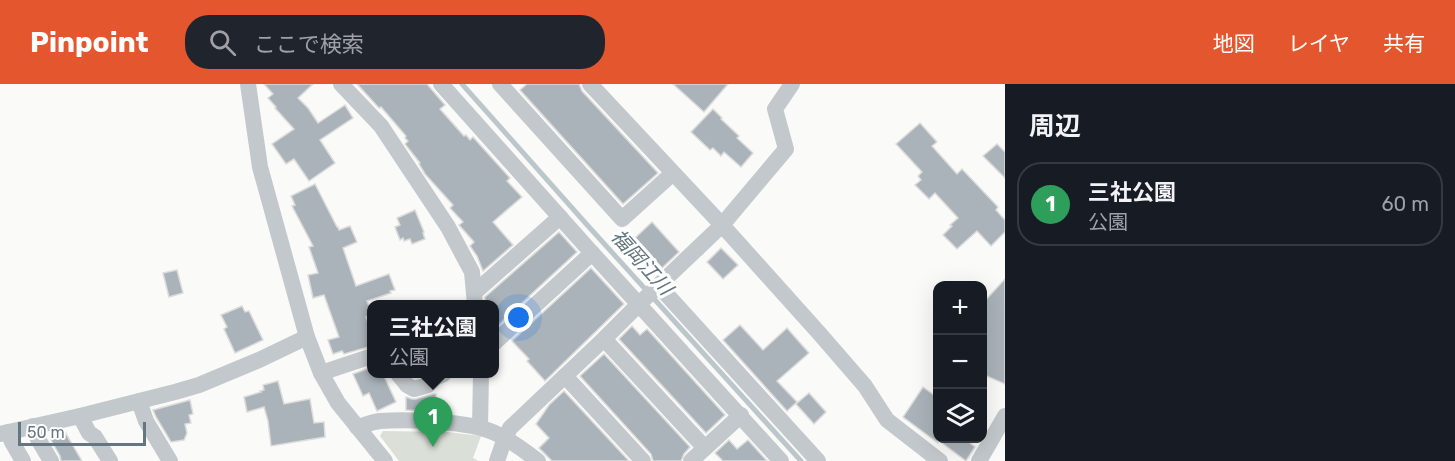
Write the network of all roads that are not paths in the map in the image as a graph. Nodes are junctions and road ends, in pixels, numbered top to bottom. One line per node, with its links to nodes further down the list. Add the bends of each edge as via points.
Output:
1 (248, 84): 13 (street, via 260,167)
2 (341, 84): 12 (street, via 381,126 448,227 472,272)
3 (441, 84): 8 (street)
4 (590, 84): 7 (street)
5 (792, 84): 9 (street, via 775,109 786,149)
6 (508, 87): 7 (street, via 622,219)
7 (673, 173): 9 (street)
8 (560, 217): 10 (street); 12 (street)
9 (722, 225): 11 (street); 43 (street, via 865,386 887,420)
10 (592, 253): 11 (street); 14 (street)
11 (649, 294): 15 (street); 23 (street); 42 (street)
12 (475, 299)
13 (307, 337): 17 (street); 22 (street, via 220,377)
14 (499, 339)
15 (604, 339): 18 (street); 31 (street)
16 (367, 358): 17 (street)
17 (321, 373): 27 (street)
18 (565, 376): 30 (street, via 510,428); 39 (street)
19 (401, 378): 20 (street, via 414,388 428,385)
20 (435, 378)
21 (481, 378): 28 (street)
22 (139, 401): 24 (street); 35 (street)
23 (741, 415): 31 (street); 41 (street)
24 (80, 416): 26 (street); 34 (street)
25 (1005, 416): 44 (street)
26 (33, 426): 29 (street); 33 (street)
27 (357, 427): 28 (street, via 377,421 412,420); 36 (street)
28 (480, 427): 30 (street)
29 (4, 433): 32 (street)
30 (505, 438): 37 (street); 38 (street)
31 (705, 448): 40 (street)
32 (23, 461)
33 (51, 461)
34 (110, 461)
35 (170, 461)
36 (385, 461)
37 (497, 461)
38 (538, 461)
39 (643, 461)
40 (691, 461)
41 (781, 461)
42 (818, 461)
43 (940, 461)
44 (979, 461)

